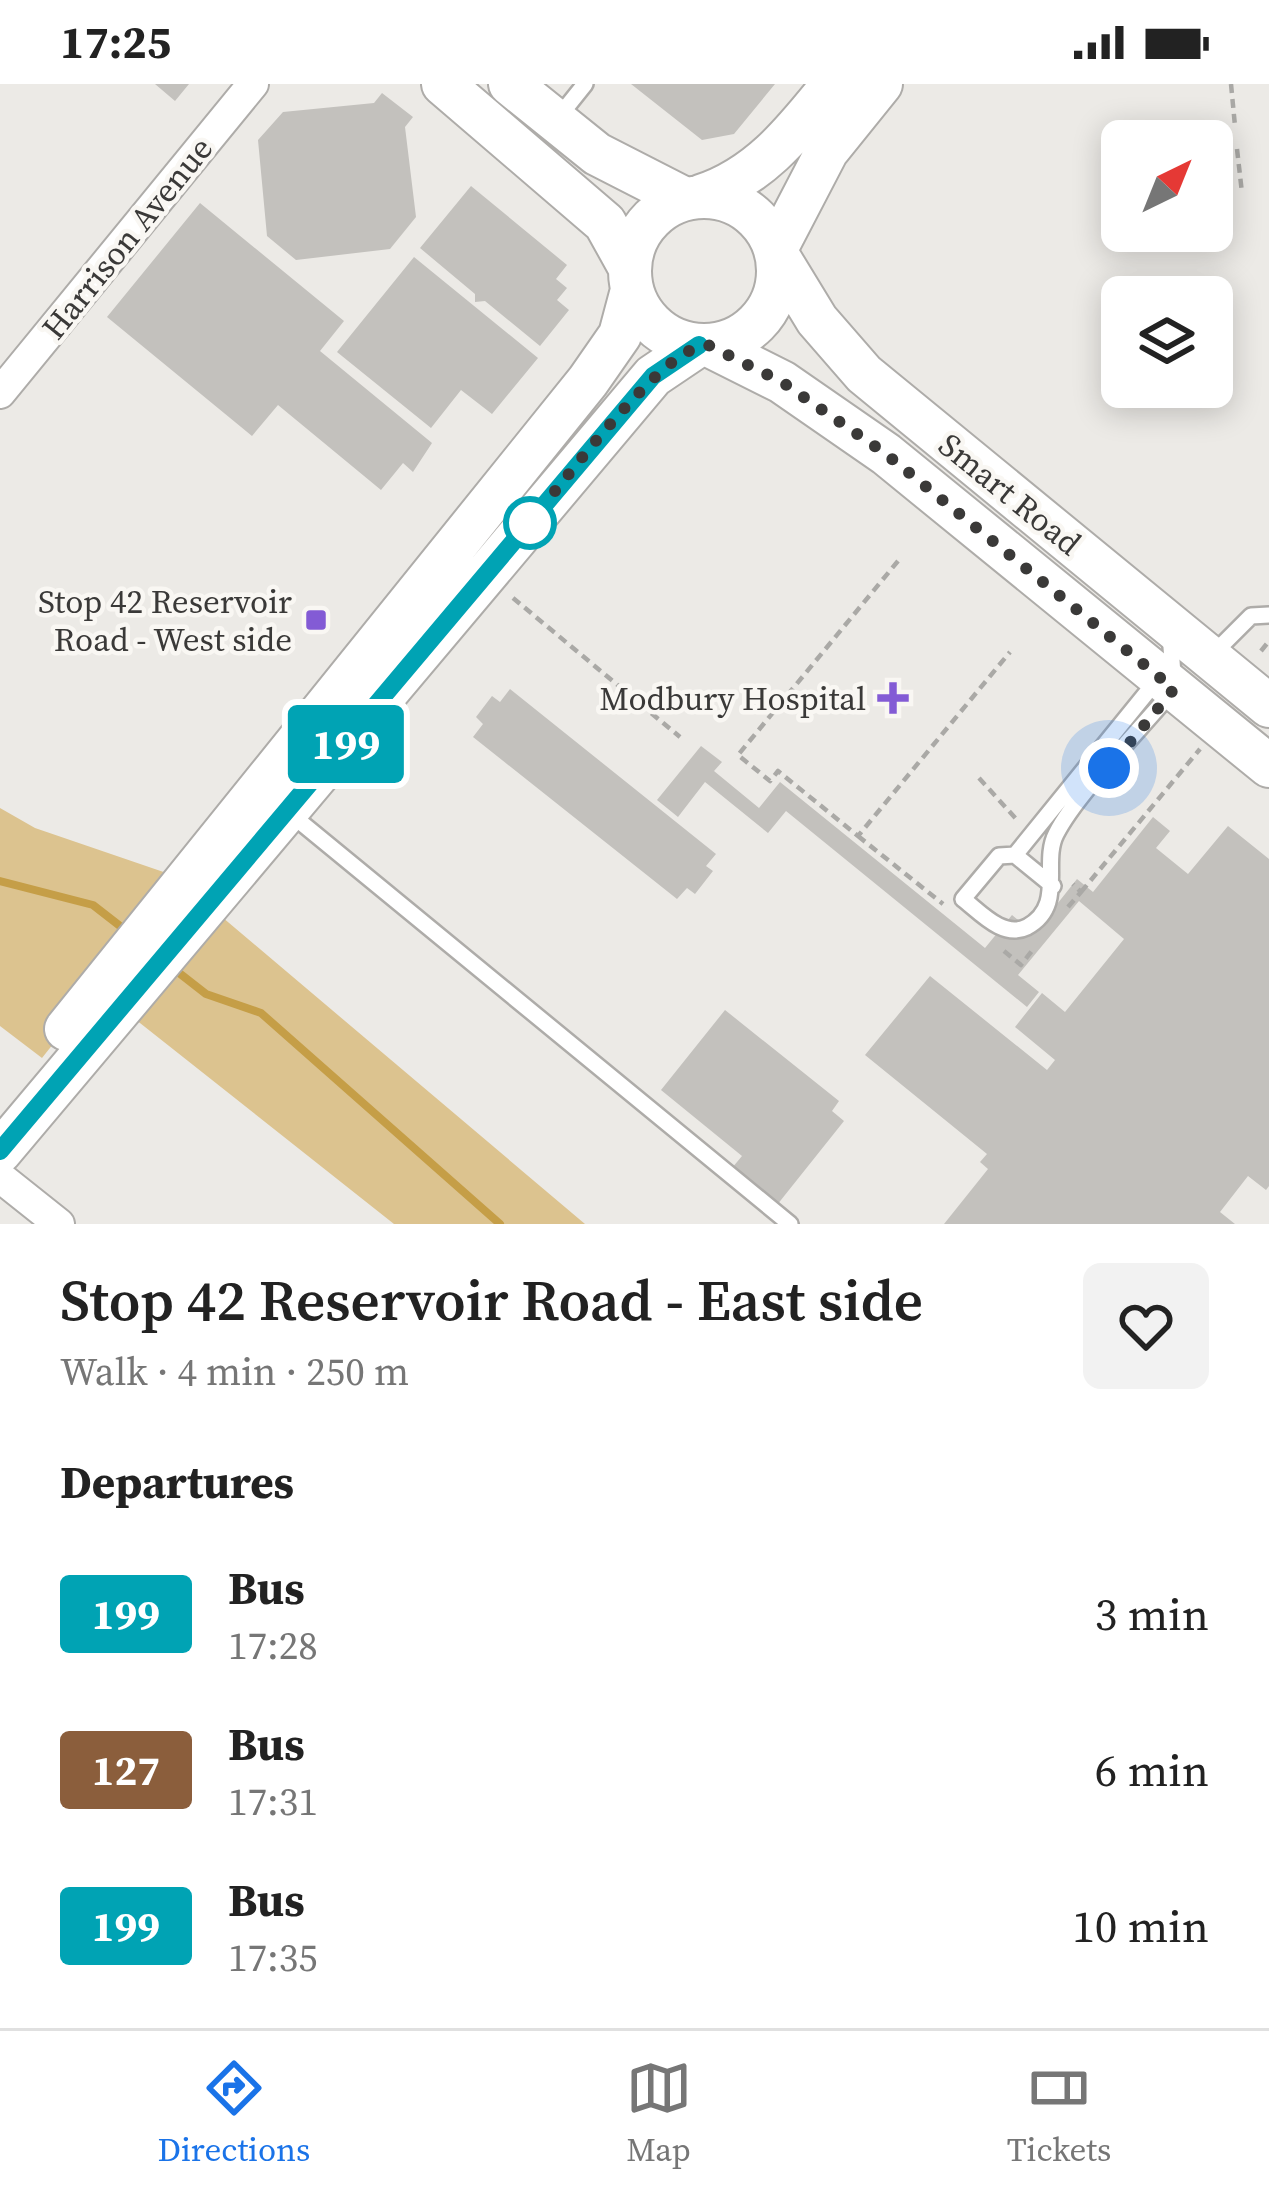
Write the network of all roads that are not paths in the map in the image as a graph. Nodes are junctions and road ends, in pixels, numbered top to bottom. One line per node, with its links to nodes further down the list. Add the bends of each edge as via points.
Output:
1 (253, 84): 12 (street, Harrison Avenue)
2 (442, 84): 10 (main road, via 605,224)
3 (510, 84): 7 (main road)
4 (585, 84): 7 (lane)
5 (833, 84): 8 (main road, via 743,180)
6 (881, 84): 9 (main road, via 827,152)
7 (555, 121): 8 (main road, via 614,164)
8 (693, 198): 9 (main road, via 743,207); 10 (main road, via 661,210 642,230)
9 (777, 253): 11 (main road, via 776,291 759,321 741,336); 14 (main road, Smart Road, via 817,320 864,374)
10 (631, 279): 11 (main road, via 657,328); 18 (main road, via 620,335 601,364)
11 (704, 345): 16 (main road, Smart Road, via 782,382 886,454); 20 (main road, via 653,376)
12 (0, 393)
13 (1269, 615): 15 (lane, via 1251,616)
14 (1169, 624): 15 (main road, Smart Road); 16 (lane)
15 (1210, 658): 17 (main road, Smart Road)
16 (1167, 683): 19 (main road, Smart Road); 22 (lane); 23 (lane, via 1054,836)
17 (1269, 706)
18 (288, 749): 20 (lane); 21 (main road)
19 (1269, 766)
20 (288, 814): 21 (lane); 24 (main road); 29 (lane)
21 (218, 836): 24 (main road)
22 (1015, 855): 23 (lane); 23 (lane, via 999,856 963,898 997,926 1023,929)
23 (1053, 886)
24 (147, 953): 25 (main road); 26 (main road)
25 (0, 1110)
26 (0, 1151)
27 (0, 1178): 28 (street)
28 (58, 1224)
29 (790, 1224)

